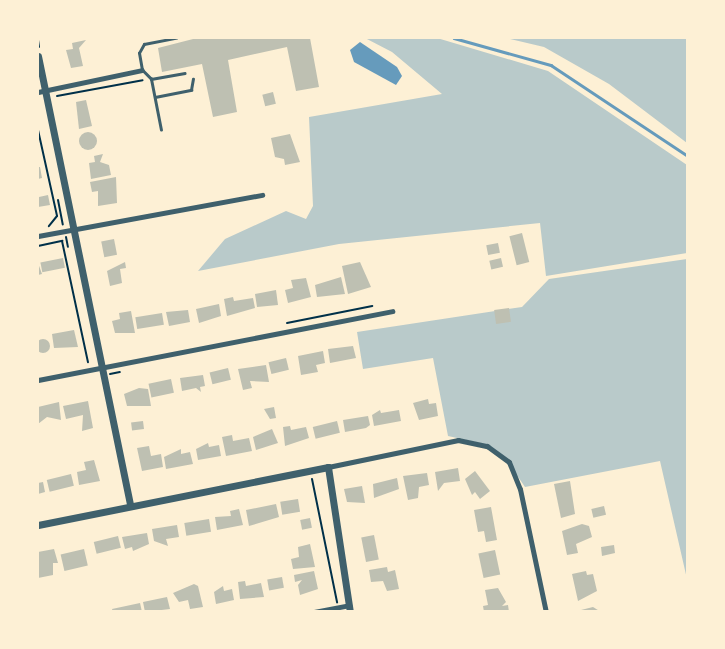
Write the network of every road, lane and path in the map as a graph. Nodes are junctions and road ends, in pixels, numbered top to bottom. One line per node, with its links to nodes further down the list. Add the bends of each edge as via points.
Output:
1 (176, 38): 4 (lane, via 144,44 139,53)
2 (38, 40): 3 (path)
3 (39, 57): 9 (street)
4 (142, 70): 6 (lane); 9 (street)
5 (184, 73): 6 (lane)
6 (152, 79): 10 (lane)
7 (193, 79): 10 (lane, via 191,90)
8 (143, 80): 11 (path, via 51,95)
9 (41, 91): 16 (street)
10 (155, 98): 13 (lane)
11 (52, 102)
12 (38, 130): 15 (path, via 57,216 55,224)
13 (161, 130)
14 (262, 195): 16 (street)
15 (46, 227)
16 (71, 229): 17 (street); 23 (street)
17 (38, 236)
18 (38, 246): 22 (path, via 62,242 90,361)
19 (372, 306): 21 (path)
20 (392, 311): 23 (street)
21 (278, 325)
22 (81, 366)
23 (102, 367): 25 (street); 29 (street)
24 (125, 371): 26 (path, via 106,375)
25 (38, 380)
26 (108, 384)
27 (328, 466): 29 (street); 31 (street); 34 (street, via 458,440 487,446 509,462 520,489)
28 (311, 473): 33 (path)
29 (130, 506): 30 (street)
30 (38, 524)
31 (350, 608): 32 (street)
32 (314, 612)
33 (339, 612)
34 (546, 612)

